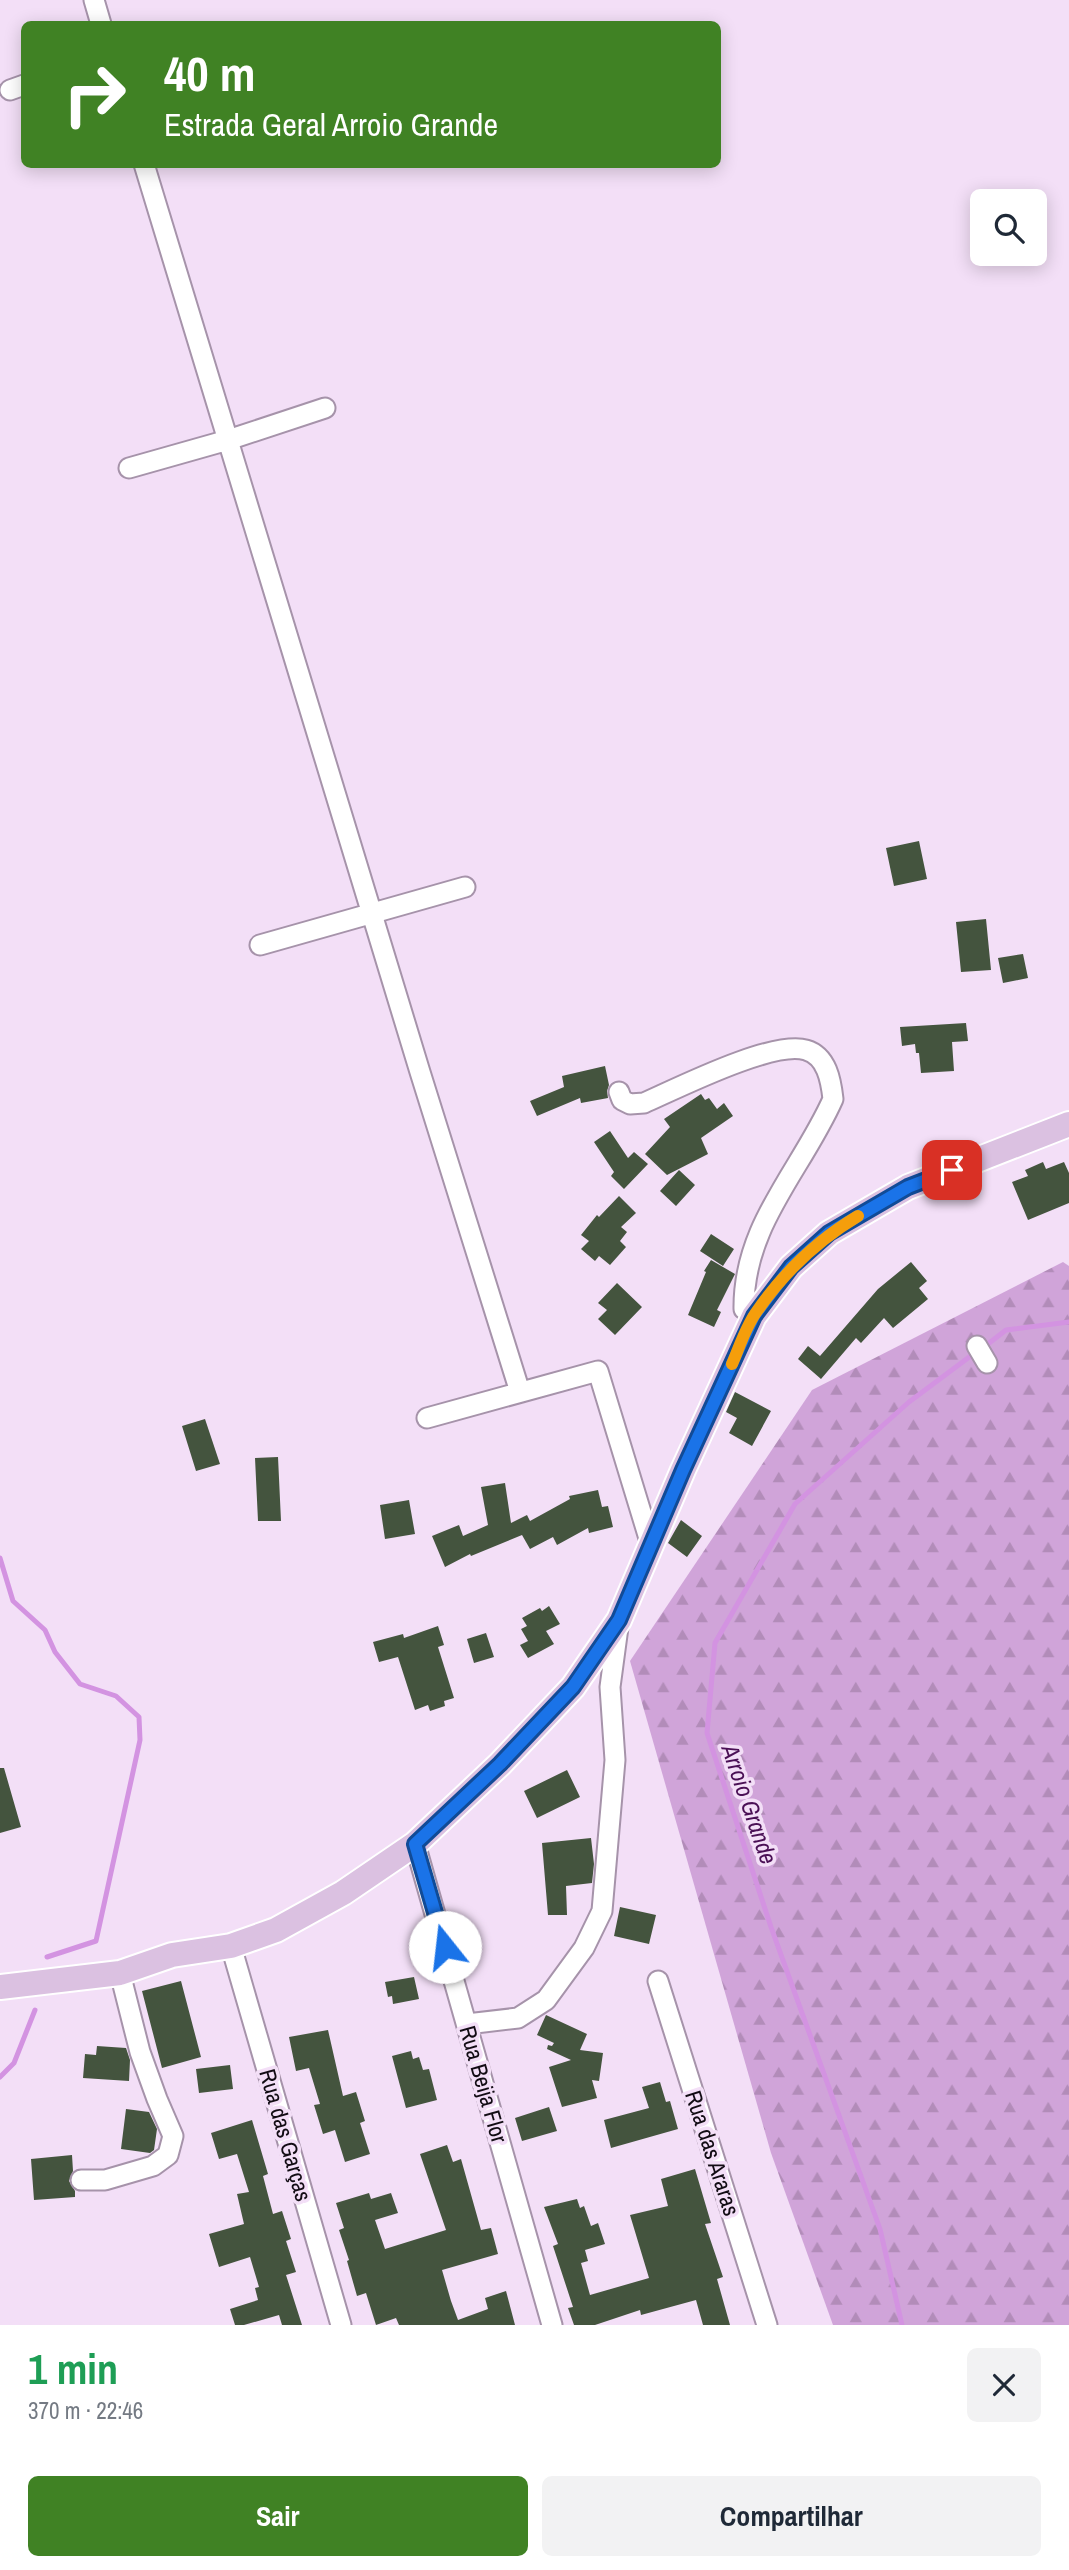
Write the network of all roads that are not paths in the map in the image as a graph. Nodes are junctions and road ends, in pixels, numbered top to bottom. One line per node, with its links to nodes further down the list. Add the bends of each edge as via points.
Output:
1 (94, 0): 2 (street)
2 (100, 21)
3 (145, 168): 5 (street)
4 (325, 408): 5 (street)
5 (228, 440): 6 (street); 8 (street)
6 (129, 468)
7 (465, 887): 8 (street)
8 (371, 913): 9 (street); 13 (street)
9 (260, 945)
10 (619, 1092): 12 (street, via 630,1104 644,1103 726,1066 794,1048 821,1060 831,1079 833,1099 759,1230 744,1287 744,1309)
11 (1069, 1124): 12 (main road, via 908,1187 829,1233 791,1267)
12 (754, 1316): 15 (main road)
13 (520, 1392): 14 (street); 15 (street, via 598,1371)
14 (427, 1418)
15 (651, 1545): 16 (main road)
16 (619, 1620): 17 (main road, via 573,1687); 22 (street, via 610,1687 615,1760 602,1910 584,1948 546,2000 518,2018)
17 (415, 1844): 18 (main road, via 287,1924); 22 (street, Rua Beija Flor)
18 (231, 1946): 19 (main road, via 172,1955); 24 (street, Rua das Garças)
19 (120, 1973): 21 (main road); 23 (street, via 140,2052 173,2136 168,2155 153,2166 105,2180)
20 (658, 1980): 26 (street, Rua das Araras)
21 (0, 1987)
22 (467, 2024): 25 (street, Rua Beija Flor)
23 (81, 2180)
24 (341, 2325)
25 (552, 2325)
26 (767, 2325)

